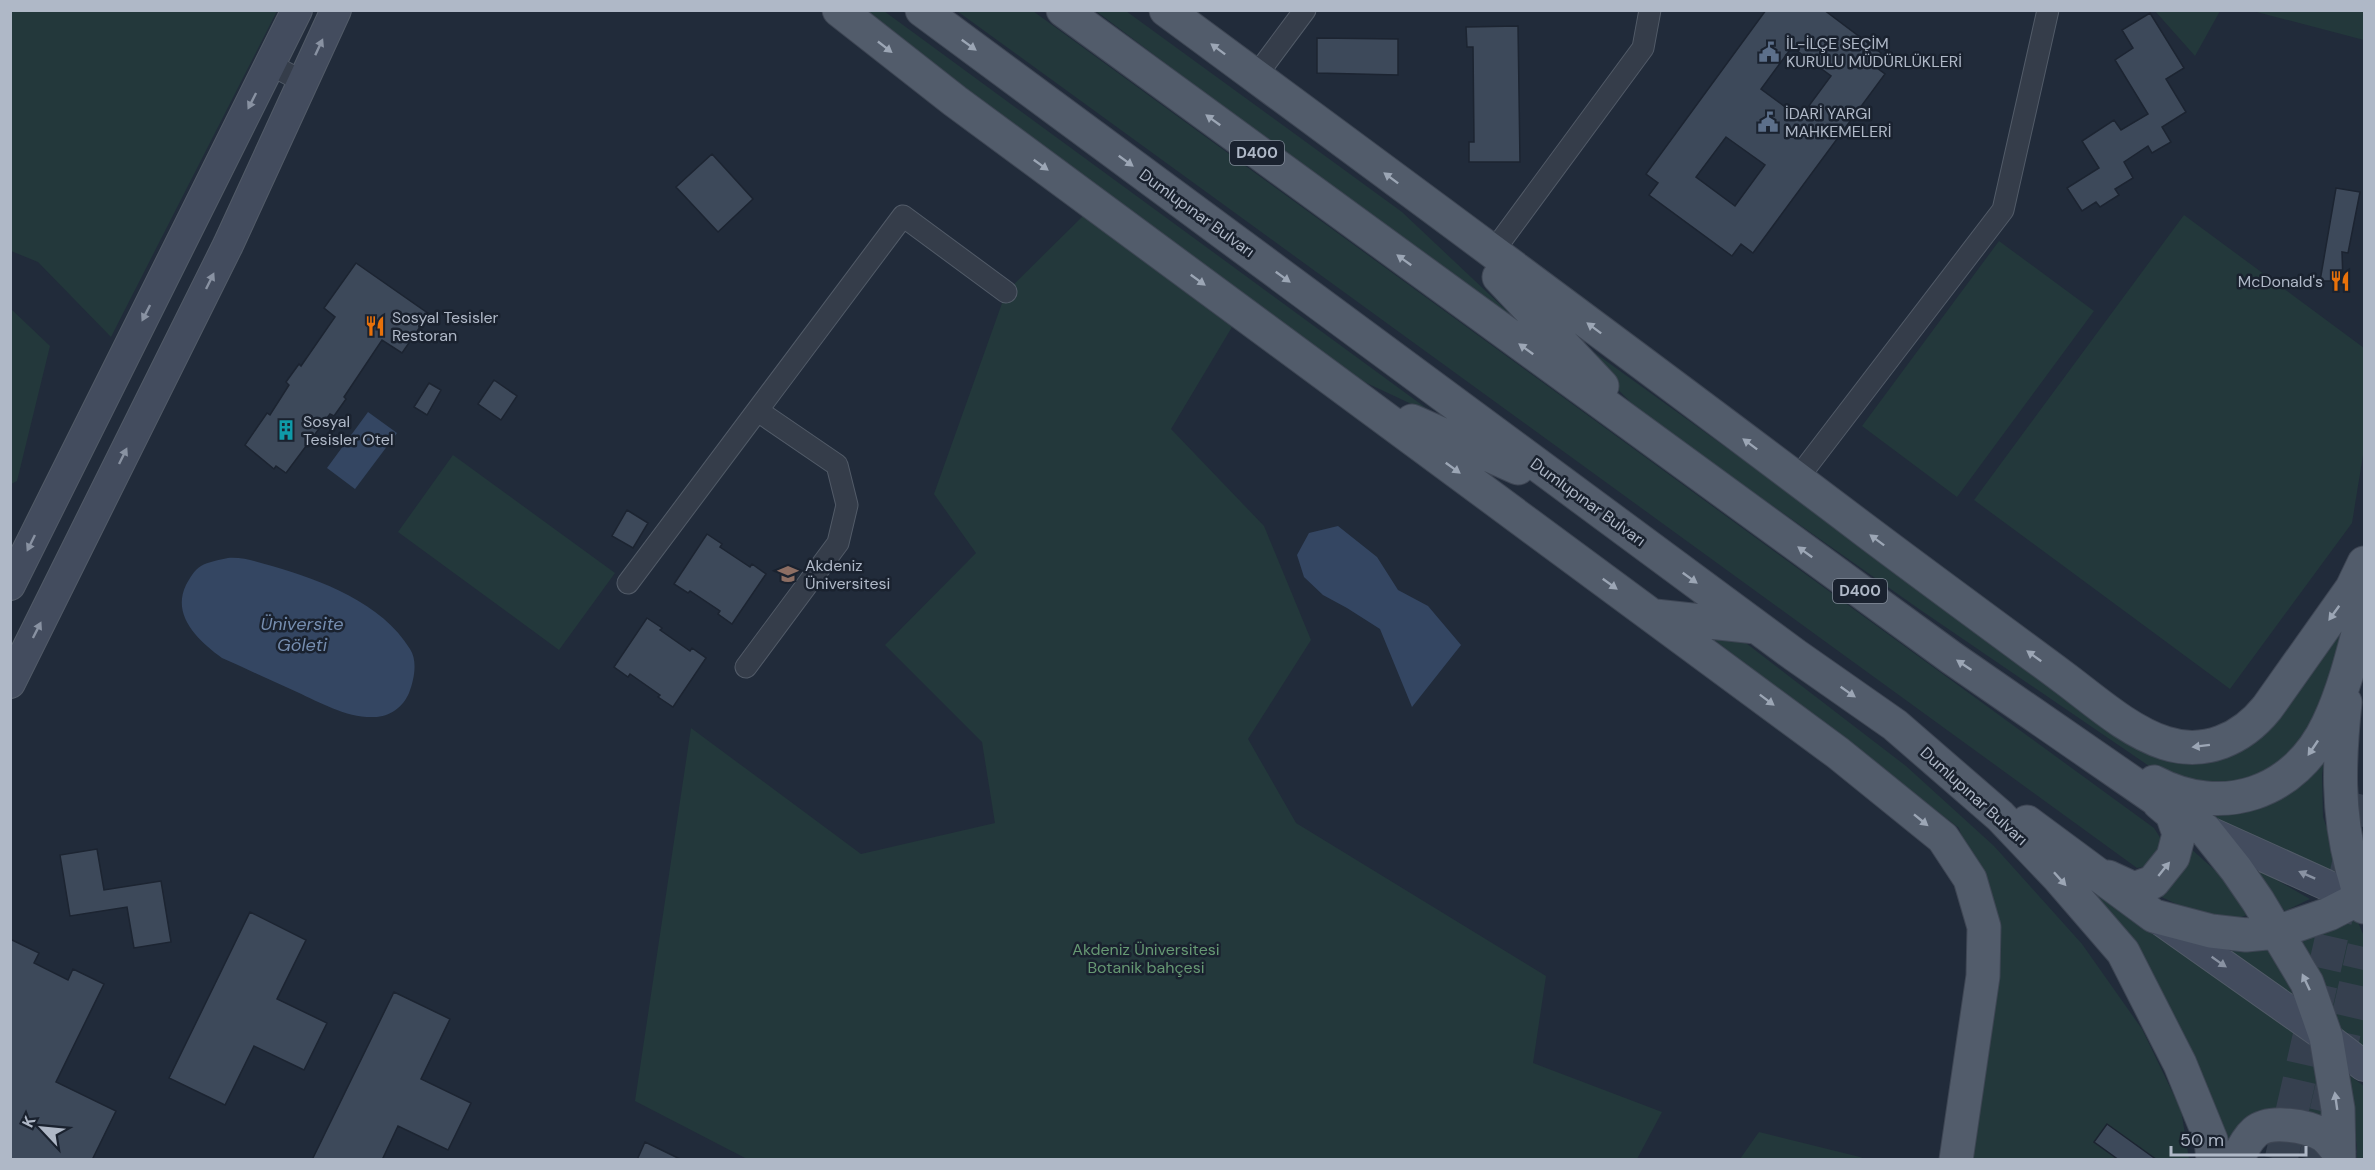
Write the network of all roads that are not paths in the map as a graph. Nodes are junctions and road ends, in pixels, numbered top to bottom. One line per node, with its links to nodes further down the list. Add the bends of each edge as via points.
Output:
1 (297, 10): 10 (street)
2 (336, 10): 12 (street, one-way to 2)
3 (839, 10): 16 (main road, one-way to 16, via 955,101)
4 (922, 10): 20 (main road, Dumlupınar Bulvarı, one-way to 20)
5 (1063, 10): 18 (main road, D400, one-way to 5)
6 (1166, 10): 11 (main road, one-way to 6)
7 (1305, 10): 11 (street)
8 (1650, 10): 14 (street, via 1643,48)
9 (2048, 10): 19 (street, via 2003,210)
10 (270, 64): 12 (street); 21 (street, one-way to 21)
11 (1256, 77): 13 (main road, one-way to 11)
12 (303, 82): 22 (street, one-way to 12, via 228,245)
13 (1438, 213): 14 (main road); 18 (main road)
14 (1492, 253): 19 (main road, one-way to 14)
15 (1006, 292): 17 (street, via 903,216)
16 (1355, 396): 20 (main road); 27 (main road, one-way to 27)
17 (758, 411): 24 (street); 29 (street, via 837,465 847,505 838,543)
18 (1659, 446): 33 (main road, D400, one-way to 18)
19 (1797, 479): 23 (main road, one-way to 19, via 2352,588 2257,720 2244,732 2218,744 2190,748 2150,737 2116,716)
20 (1575, 493): 28 (main road, Dumlupınar Bulvarı, one-way to 28)
21 (52, 500): 22 (street, via 64,489 81,490 93,502); 25 (street, one-way to 25)
22 (92, 519): 31 (street, one-way to 22)
23 (2364, 563)
24 (628, 583)
25 (10, 585)
26 (2364, 610): 30 (main road)
27 (1653, 616): 28 (main road); 45 (main road, one-way to 45, via 1838,753 1943,838 1970,879 1984,927 1983,976)
28 (1757, 627): 32 (main road, Dumlupınar Bulvarı, one-way to 32)
29 (746, 667)
30 (2347, 677): 33 (main road, one-way to 33, via 2327,726 2309,754 2274,784 2250,796 2213,800 2185,795); 34 (main road)
31 (10, 683)
32 (1894, 725): 38 (main road); 46 (main road, Dumlupınar Bulvarı, one-way to 46, via 2000,816 2123,952 2180,1064 2211,1140)
33 (2064, 734): 35 (main road, D400)
34 (2340, 782): 36 (main road, via 2347,799); 39 (main road, via 2346,843)
35 (2152, 797): 37 (main road, D400); 38 (main road, one-way to 35, via 2134,889 2153,882 2173,858 2179,834 2172,814)
36 (2364, 814)
37 (2205, 830): 39 (street, D400, one-way to 37); 41 (main road, via 2236,868)
38 (2095, 872): 40 (main road)
39 (2364, 901): 41 (main road)
40 (2154, 916): 41 (main road, via 2211,931 2246,935); 42 (street, one-way to 42)
41 (2277, 932): 42 (main road, one-way to 41, via 2307,983)
42 (2326, 1036): 43 (street); 44 (main road, one-way to 42, via 2338,1109)
43 (2364, 1066)
44 (2339, 1156): 47 (main road, via 2325,1137 2310,1129 2280,1124 2257,1130)
45 (1956, 1160)
46 (2213, 1160)
47 (2237, 1160)

